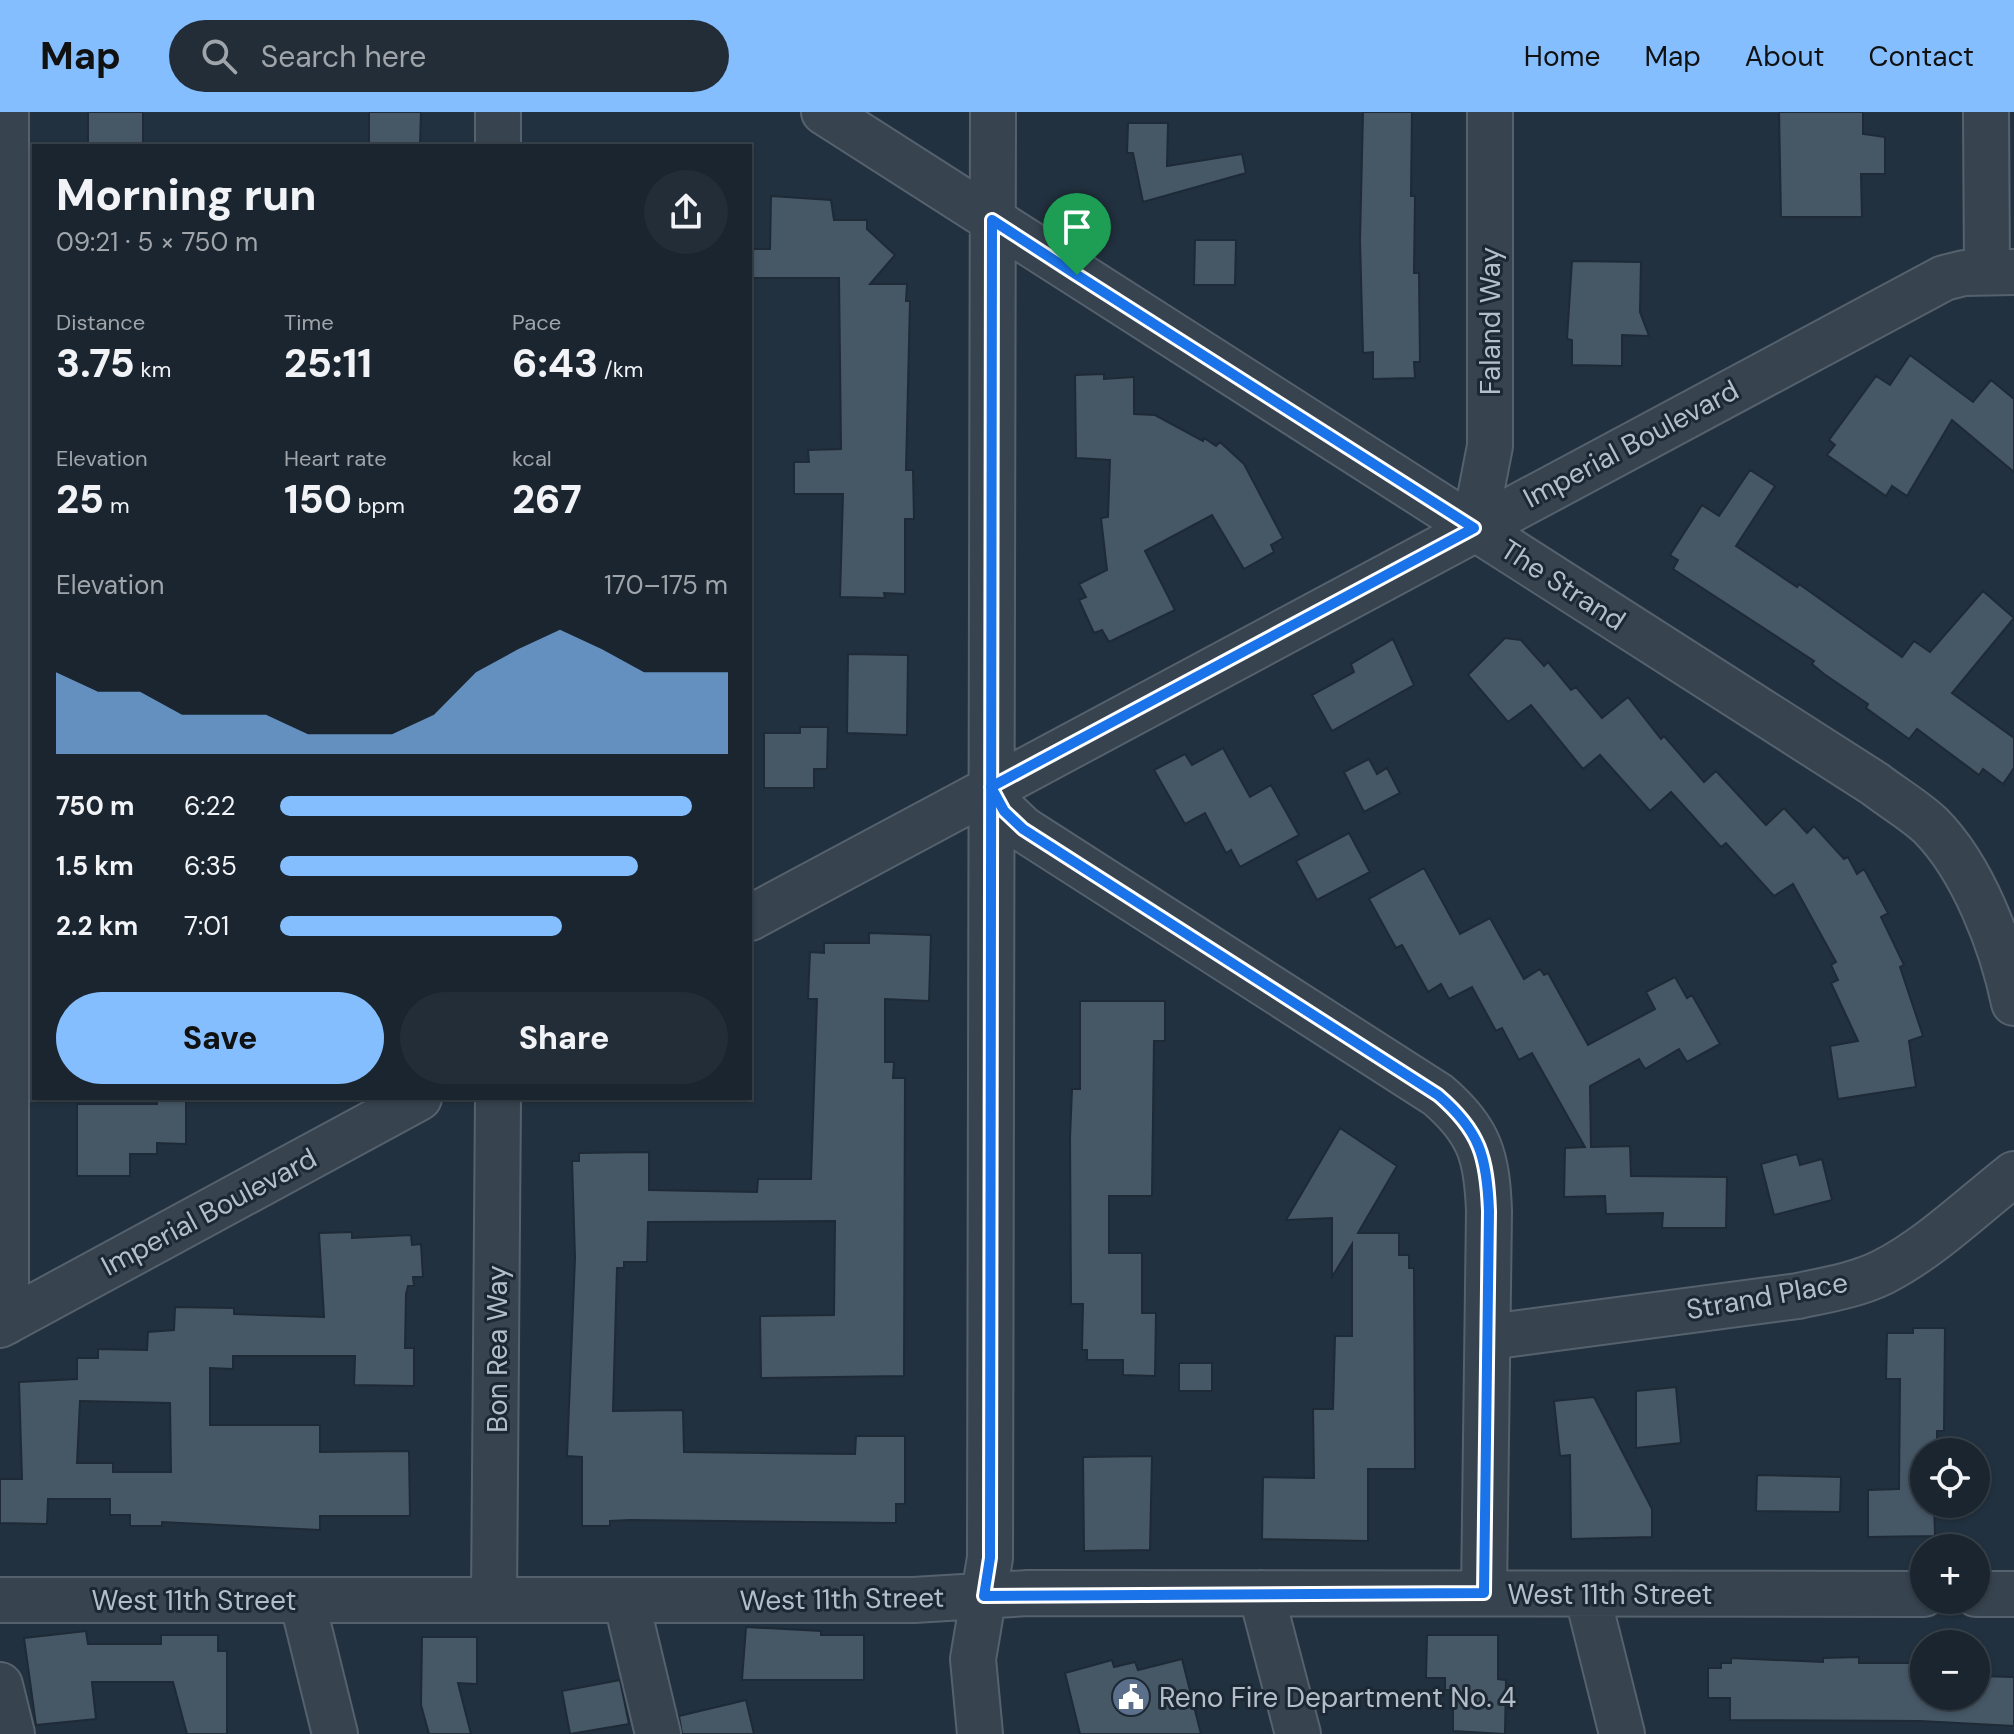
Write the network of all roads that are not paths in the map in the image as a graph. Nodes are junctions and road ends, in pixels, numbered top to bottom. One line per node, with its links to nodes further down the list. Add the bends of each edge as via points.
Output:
1 (6, 112): 10 (street)
2 (498, 112): 7 (street)
3 (824, 112): 8 (street, The Strand)
4 (993, 112): 8 (street)
5 (1490, 112): 11 (street, Faland Way, via 1490,446)
6 (1986, 112): 9 (street)
7 (498, 144)
8 (992, 220): 11 (street, The Strand); 12 (street)
9 (2000, 272): 11 (street, Imperial Boulevard, via 1944,278)
10 (13, 479): 18 (street)
11 (1474, 528): 12 (street, Imperial Boulevard); 14 (street, The Strand, via 1875,784 1930,826 1984,907)
12 (991, 787): 13 (street, Imperial Boulevard); 19 (street, via 1004,811 1023,829 1438,1095 1461,1115 1480,1144 1487,1174); 26 (street, via 990,1558)
13 (752, 917)
14 (2012, 983)
15 (415, 1100): 18 (street, Imperial Boulevard)
16 (498, 1100): 27 (street, Bon Rea Way)
17 (2014, 1174): 19 (street, Strand Place, via 1911,1254 1882,1272 1842,1286)
18 (3, 1324)
19 (1489, 1337): 21 (street)
20 (1261, 1593): 21 (street, West 11th Street); 26 (street, West 11th Street); 36 (street)
21 (1484, 1593): 22 (street, West 11th Street)
22 (1587, 1594): 23 (street, West 11th Street); 37 (street)
23 (1910, 1594)
24 (1990, 1594): 25 (street)
25 (2014, 1594)
26 (984, 1596): 30 (street, West 11th Street); 35 (street, via 973,1659)
27 (494, 1599): 29 (street, West 11th Street); 30 (street, West 11th Street)
28 (0, 1600): 29 (street, West 11th Street)
29 (302, 1600): 33 (street)
30 (626, 1600): 34 (street)
31 (0, 1685): 32 (street)
32 (12, 1734)
33 (335, 1734)
34 (658, 1734)
35 (980, 1734)
36 (1298, 1734)
37 (1622, 1734)

